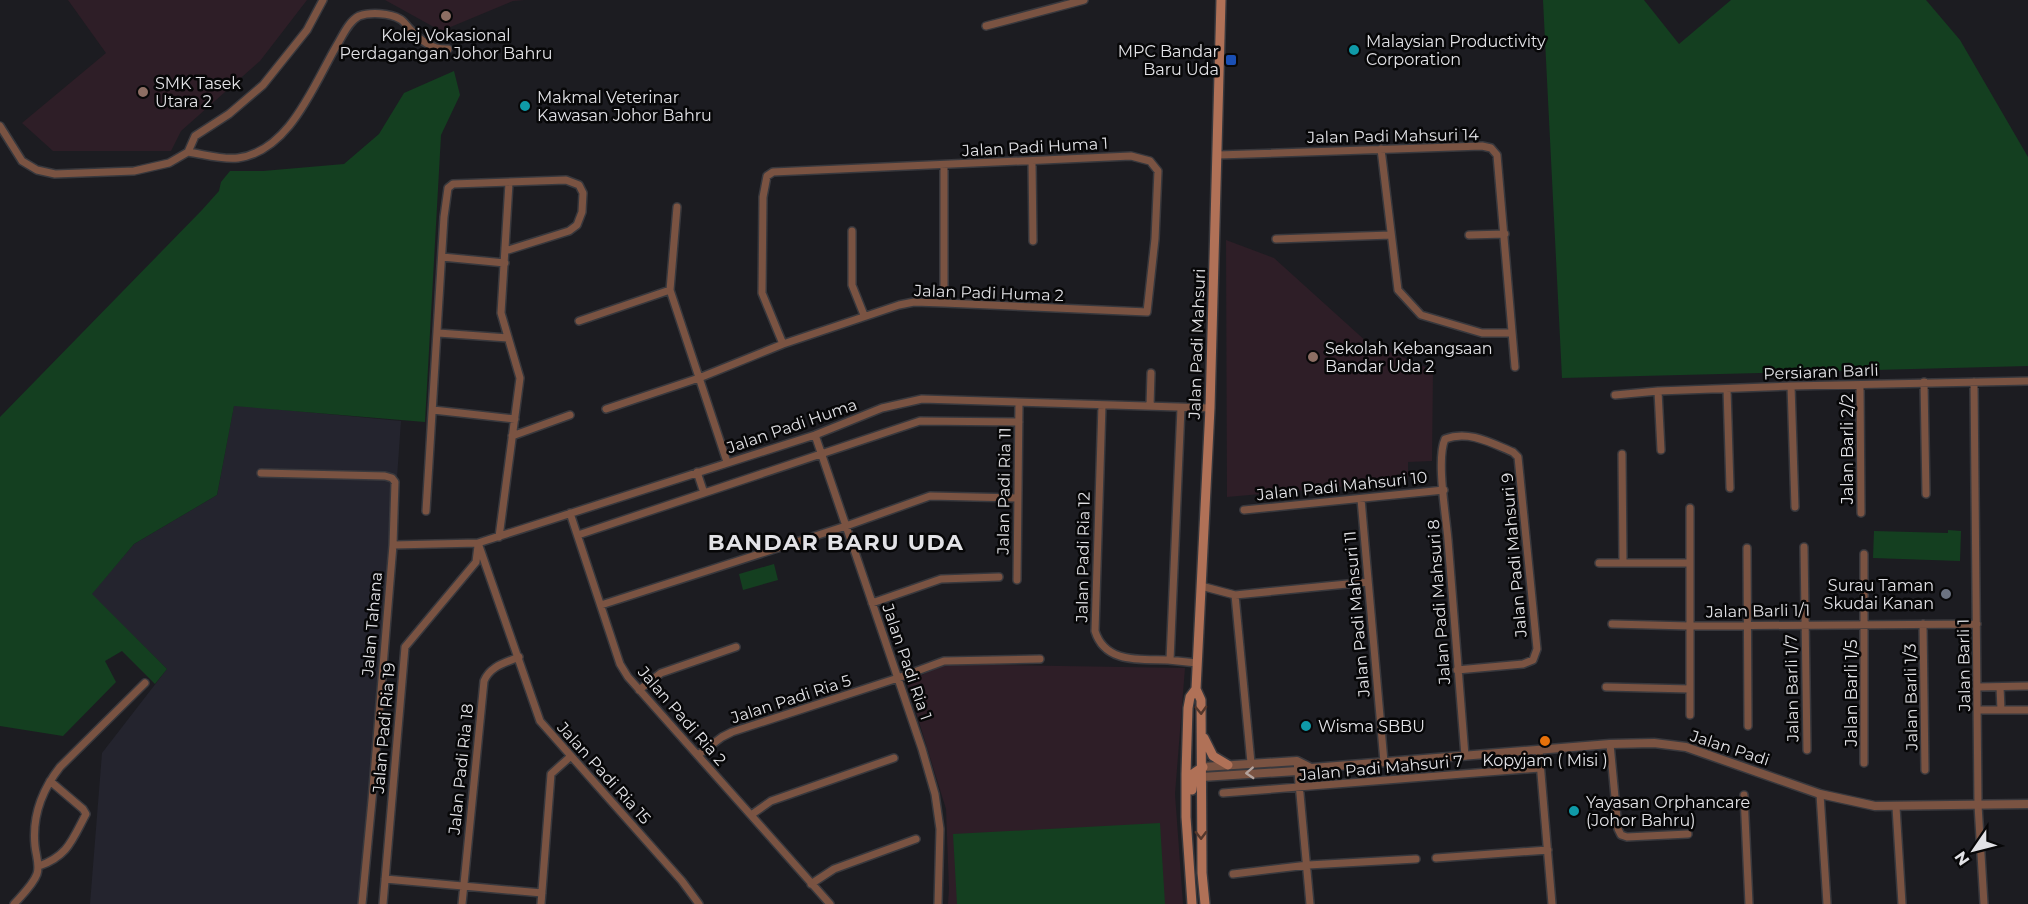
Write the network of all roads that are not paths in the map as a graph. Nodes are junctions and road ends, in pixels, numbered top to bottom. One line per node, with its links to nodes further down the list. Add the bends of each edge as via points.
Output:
1 (323, 0): 8 (street, via 307,30 263,85 195,136)
2 (1084, 0): 4 (street)
3 (1221, 0): 9 (main road, Jalan Padi Mahsuri)
4 (986, 26)
5 (448, 49): 8 (street, via 438,50 419,39 400,18 378,13 360,16 351,23 306,103 273,140 258,151 237,158)
6 (0, 126): 8 (street, via 22,161 37,170 56,174 134,171 169,163)
7 (1381, 149): 9 (street, Jalan Padi Mahsuri 14); 15 (street, Jalan Padi Mahsuri 14, via 1491,148 1497,155); 16 (street)
8 (188, 152)
9 (1218, 155): 47 (main road, Jalan Padi Mahsuri)
10 (1032, 161): 11 (street, Jalan Padi Huma 1); 19 (street); 25 (street, Jalan Padi Huma 1, via 1131,156 1150,161 1158,171)
11 (944, 165): 24 (street); 31 (street, Jalan Padi Huma 1, via 772,172 767,176 763,198 762,293)
12 (509, 183): 20 (street); 20 (street, via 566,180 579,185 583,193 582,212 577,225 569,231); 21 (street, via 450,186)
13 (677, 207): 23 (street)
14 (852, 231): 26 (street, via 852,285)
15 (1505, 234): 17 (street); 29 (street, Jalan Padi Mahsuri 14)
16 (1391, 235): 18 (street); 29 (street, via 1398,290 1421,315 1482,333)
17 (1469, 235)
18 (1276, 239)
19 (1033, 240)
20 (505, 251): 22 (street)
21 (442, 257): 22 (street); 28 (street)
22 (505, 263): 30 (street, via 501,314)
23 (670, 290): 27 (street); 34 (street)
24 (944, 303): 25 (street, Jalan Padi Huma 2); 26 (street, Jalan Padi Huma 2, via 914,302)
25 (1147, 312)
26 (864, 315): 31 (street, Jalan Padi Huma 2)
27 (579, 321)
28 (438, 333): 30 (street); 49 (street)
29 (1511, 333): 32 (street, Jalan Padi Mahsuri 14)
30 (508, 338): 51 (street, via 520,378)
31 (783, 344): 34 (street, Jalan Padi Huma 2)
32 (1515, 367)
33 (1151, 373): 45 (street)
34 (699, 378): 48 (street, Jalan Padi Huma 2); 59 (street)
35 (1974, 381): 36 (street, Persiaran Barli); 37 (street, Persiaran Barli); 97 (street, Jalan Barli 1, via 1978,446)
36 (2028, 381)
37 (1924, 382): 38 (street, Persiaran Barli); 65 (street)
38 (1860, 385): 39 (street, Persiaran Barli); 73 (street, Jalan Barli 2/2)
39 (1791, 386): 40 (street, Persiaran Barli); 68 (street)
40 (1727, 389): 41 (street, Persiaran Barli); 62 (street)
41 (1658, 390): 42 (street, Persiaran Barli); 56 (street)
42 (1615, 394)
43 (1019, 403): 44 (street, Jalan Padi Huma); 52 (street, Jalan Padi Ria 11); 53 (street, Jalan Padi Huma, via 922,399 882,408)
44 (1101, 405): 45 (street, Jalan Padi Huma); 102 (street, Jalan Padi Ria 12, via 1095,631 1106,650 1124,658)
45 (1150, 406): 46 (street, Jalan Padi Huma)
46 (1181, 408): 47 (street, Jalan Padi Huma); 102 (street, Jalan Padi Mahsuri)
47 (1210, 408): 88 (main road, Jalan Padi Mahsuri)
48 (606, 409)
49 (433, 410): 51 (street); 71 (street)
50 (570, 415): 54 (street)
51 (515, 419): 54 (street)
52 (1018, 422): 57 (street, via 920,421); 66 (street, Jalan Padi Ria 11)
53 (815, 435): 57 (street, Jalan Padi Ria 1); 59 (street, Jalan Padi Huma)
54 (512, 436): 76 (street)
55 (1442, 446): 63 (street, Jalan Padi Mahsuri 8); 104 (street, Jalan Padi Mahsuri 9, via 1445,439 1454,435 1469,436 1518,457 1537,649 1533,660 1523,664)
56 (1661, 450)
57 (822, 454): 64 (street); 74 (street, Jalan Padi Ria 1)
58 (1622, 454): 82 (street)
59 (727, 462): 60 (street, Jalan Padi Huma)
60 (697, 472): 64 (street); 72 (street, Jalan Padi Huma)
61 (261, 473): 78 (street, Jalan Tahana, via 392,478)
62 (1730, 488)
63 (1444, 490): 67 (street, Jalan Padi Mahsuri 10); 104 (street, Jalan Padi Mahsuri 8)
64 (704, 493): 75 (street)
65 (1926, 494)
66 (1017, 498): 74 (street, via 930,496); 86 (street, Jalan Padi Ria 11)
67 (1361, 499): 70 (street, Jalan Padi Mahsuri 10); 87 (street, Jalan Padi Mahsuri 11)
68 (1795, 507)
69 (1690, 508): 84 (street)
70 (1244, 510)
71 (426, 511)
72 (570, 513): 75 (street, Jalan Padi Ria 2); 76 (street, Jalan Padi Huma)
73 (1861, 513)
74 (846, 526): 90 (street, Jalan Padi Ria 1); 91 (street)
75 (578, 535): 91 (street, Jalan Padi Ria 2)
76 (499, 537): 77 (street, Jalan Padi Huma)
77 (478, 543): 78 (street, Jalan Padi Huma); 100 (street, Jalan Padi Ria 15); 156 (street, Jalan Padi Ria 19, via 476,562 405,647)
78 (393, 545): 161 (street, Jalan Tahana)
79 (1804, 547): 94 (street, Jalan Barli 1/7)
80 (1747, 548): 93 (street)
81 (1864, 554): 95 (street, Jalan Barli 1/5)
82 (1623, 562): 83 (street); 84 (street)
83 (1599, 563)
84 (1690, 563): 98 (street)
85 (999, 577): 90 (street, via 940,579)
86 (1017, 580)
87 (1368, 582): 89 (street); 129 (street, Jalan Padi Mahsuri 11)
88 (1201, 586): 89 (street); 103 (main road, Jalan Padi Mahsuri)
89 (1234, 595): 130 (street)
90 (872, 603): 105 (street, Jalan Padi Ria 1)
91 (601, 605): 113 (street, Jalan Padi Ria 2, via 620,664)
92 (1612, 624): 98 (street, Jalan Barli 1/1)
93 (1748, 624): 94 (street, Jalan Barli 1/1); 98 (street, Jalan Barli 1/1); 119 (street)
94 (1804, 624): 95 (street, Jalan Barli 1/1); 123 (street, Jalan Barli 1/7)
95 (1865, 624): 96 (street, Jalan Barli 1/1); 131 (street, Jalan Barli 1/5)
96 (1923, 624): 97 (street, Jalan Barli 1/1); 135 (street, Jalan Barli 1/3)
97 (1977, 624): 109 (street, Jalan Barli 1)
98 (1689, 626): 112 (street)
99 (736, 647): 113 (street, via 662,673)
100 (519, 657): 125 (street, Jalan Padi Ria 15, via 540,721); 158 (street, Jalan Padi Ria 18, via 495,667 484,681)
101 (1040, 659): 105 (street, Jalan Padi Ria 5, via 944,661)
102 (1170, 660): 103 (street, Jalan Padi Ria 12)
103 (1197, 663): 111 (main road, Jalan Padi Mahsuri)
104 (1457, 670): 126 (street, Jalan Padi Mahsuri 8)
105 (898, 678): 124 (street, Jalan Padi Ria 5, via 732,732); 167 (street, Jalan Padi Ria 1, via 935,794 940,829)
106 (145, 683): 138 (street)
107 (2028, 686): 110 (street)
108 (1606, 687): 112 (street)
109 (1978, 687): 110 (street); 115 (street, Jalan Barli 1)
110 (2000, 687): 116 (street)
111 (1196, 688): 114 (main road, Jalan Padi Mahsuri); 120 (main road, Jalan Padi Mahsuri, one-way to 120, via 1201,700)
112 (1690, 688): 118 (street)
113 (639, 690): 124 (street, Jalan Padi Ria 2)
114 (1190, 700): 137 (main road, via 1191,765); 148 (main road, Jalan Padi Mahsuri)
115 (1978, 710): 116 (street); 144 (street, Jalan Barli 1)
116 (2001, 710): 117 (street)
117 (2028, 710)
118 (1690, 715)
119 (1748, 726)
120 (1202, 733): 132 (main road, via 1213,756); 137 (main road, Jalan Padi Mahsuri)
121 (1610, 744): 122 (street, Jalan Padi); 141 (street, Jalan Padi, via 1686,747); 147 (street, via 1621,835)
122 (1539, 750): 126 (street, Jalan Padi); 134 (street)
123 (1807, 750)
124 (698, 754): 146 (street, Jalan Padi Ria 2)
125 (571, 756): 159 (street, via 551,774); 165 (street, Jalan Padi Ria 15)
126 (1465, 756): 129 (street, Jalan Padi)
127 (894, 758): 146 (street, via 771,801)
128 (1297, 761): 130 (street, Jalan Padi); 133 (street, Jalan Padi); 136 (street)
129 (1384, 762): 133 (street, Jalan Padi)
130 (1251, 763): 132 (street, Jalan Padi)
131 (1864, 763)
132 (1228, 765): 137 (street, Jalan Padi)
133 (1312, 768): 136 (street, Jalan Padi)
134 (1540, 768): 139 (street, Jalan Padi Mahsuri 7); 150 (street)
135 (1925, 770)
136 (1297, 771): 137 (street, Jalan Padi, one-way to 137); 139 (street)
137 (1200, 773): 148 (main road, via 1192,781 1191,831); 169 (main road, Jalan Padi Mahsuri, one-way to 169)
138 (50, 781): 154 (street, via 40,800 36,825); 154 (street, via 86,814 56,861)
139 (1299, 788): 140 (street, Jalan Padi Mahsuri 7); 153 (street)
140 (1223, 793)
141 (1820, 794): 145 (street, Jalan Padi, via 1875,807); 173 (street)
142 (1744, 795): 172 (street)
143 (2028, 804): 144 (street, Jalan Padi)
144 (1978, 805): 145 (street, Jalan Padi); 175 (street, Jalan Barli 1)
145 (1896, 807): 174 (street)
146 (751, 815): 157 (street, Jalan Padi Ria 2)
147 (1688, 834)
148 (1187, 837): 168 (main road, Jalan Padi Mahsuri)
149 (916, 839): 157 (street, via 834,869)
150 (1548, 850): 151 (street); 171 (street)
151 (1437, 858)
152 (1416, 859): 153 (street)
153 (1308, 865): 155 (street); 170 (street)
154 (39, 866): 160 (street)
155 (1233, 874)
156 (385, 879): 158 (street); 162 (street, Jalan Padi Ria 19)
157 (811, 884): 166 (street, Jalan Padi Ria 2)
158 (463, 886): 159 (street); 163 (street, Jalan Padi Ria 18)
159 (542, 893): 164 (street)
160 (14, 904)
161 (362, 904)
162 (383, 904)
163 (462, 904)
164 (541, 904)
165 (699, 904)
166 (830, 904)
167 (938, 904)
168 (1192, 904)
169 (1205, 904)
170 (1310, 904)
171 (1552, 904)
172 (1749, 904)
173 (1827, 904)
174 (1902, 904)
175 (1984, 904)

